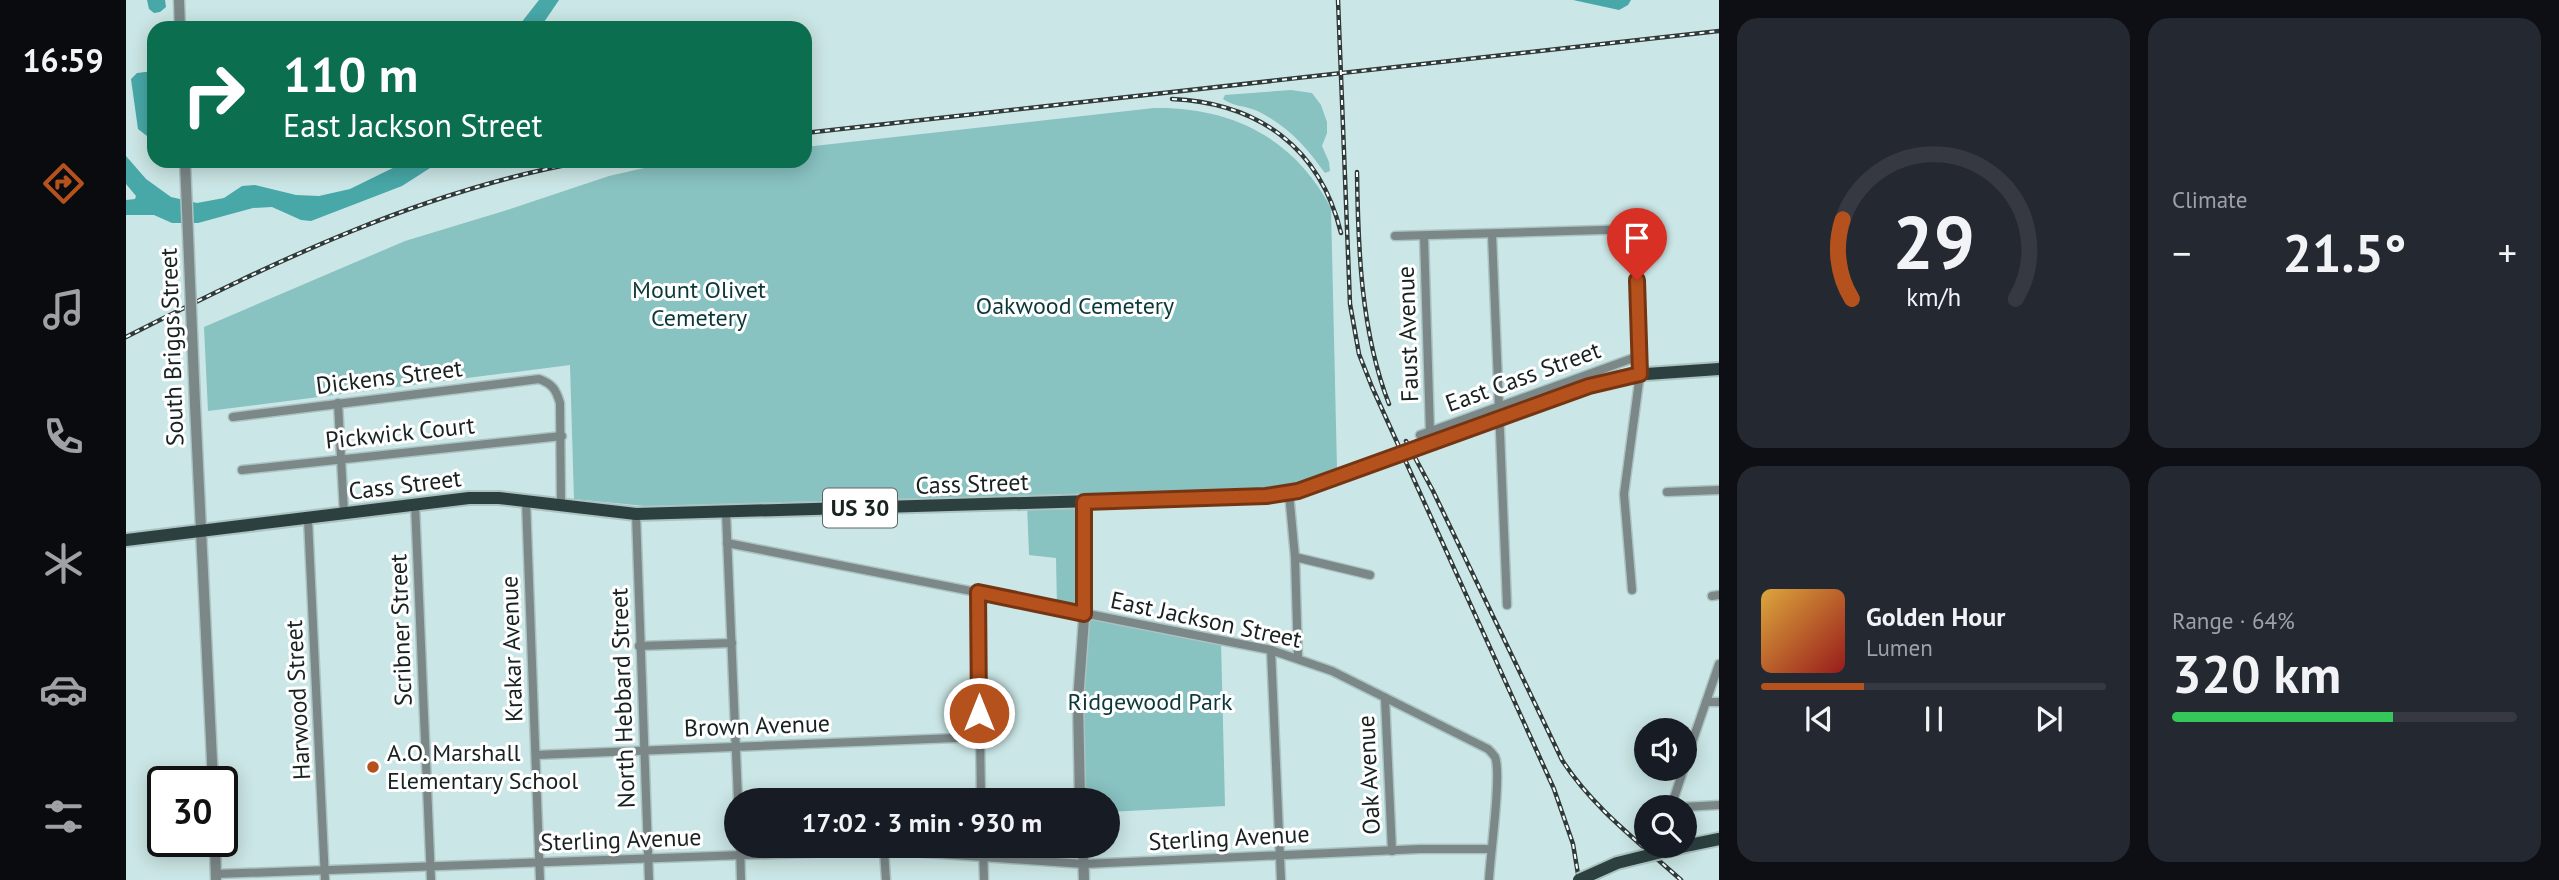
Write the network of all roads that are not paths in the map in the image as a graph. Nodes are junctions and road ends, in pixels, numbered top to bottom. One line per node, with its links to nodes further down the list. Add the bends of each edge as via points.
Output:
1 (179, 0): 2 (street)
2 (180, 21)
3 (186, 168): 29 (street, South Briggs Street, bridge)
4 (1492, 234): 6 (street); 7 (street, via 1636,229); 11 (street)
5 (1395, 236): 6 (street)
6 (1424, 236): 13 (street, Faust Avenue)
7 (1639, 356): 9 (street); 11 (street, East Cass Street)
8 (1719, 369): 9 (main road, Cass Street / US 30)
9 (1636, 375): 19 (main road, Cass Street / US 30, bridge, via 1589,386); 34 (street, via 1624,494)
10 (338, 403): 12 (street, Dickens Street); 14 (street, Dickens Street, via 539,379 556,391); 16 (street)
11 (1499, 407): 13 (street, East Cass Street); 36 (street)
12 (233, 417)
13 (1430, 432): 15 (street, East Cass Street)
14 (562, 436): 16 (street, Pickwick Court); 24 (street)
15 (1420, 436)
16 (342, 457): 17 (street, Pickwick Court); 26 (street)
17 (242, 470)
18 (1719, 490): 20 (street)
19 (1294, 492): 22 (main road, Cass Street / US 30); 32 (street)
20 (1667, 492)
21 (526, 501): 23 (main road, Cass Street / US 30, via 469,498); 24 (main road, Cass Street / US 30); 50 (street, Krakar Avenue)
22 (1084, 502): 25 (main road, Cass Street / US 30); 37 (street)
23 (415, 504): 26 (main road, Cass Street / US 30); 71 (street, Scribner Street)
24 (561, 505): 27 (main road, Cass Street / US 30)
25 (726, 512): 27 (main road, Cass Street / US 30); 31 (street)
26 (344, 513): 28 (main road, Cass Street / US 30)
27 (636, 514): 39 (street, North Hebbard Street)
28 (308, 519): 29 (main road, Cass Street / US 30); 72 (street, Harwood Street)
29 (201, 531): 30 (main road, Cass Street / US 30); 51 (street, South Briggs Street)
30 (126, 540)
31 (727, 543): 35 (street, East Jackson Street); 38 (street)
32 (1295, 558): 33 (street); 41 (street)
33 (1370, 575)
34 (1632, 590)
35 (978, 592): 37 (street, East Jackson Street); 47 (street)
36 (1507, 606)
37 (1084, 614): 40 (street, East Jackson Street); 54 (street, via 1078,701)
38 (732, 643): 39 (street); 48 (street)
39 (639, 646): 49 (street, North Hebbard Street)
40 (1270, 650): 41 (street, East Jackson Street); 60 (street)
41 (1298, 658): 43 (street, East Jackson Street)
42 (1719, 663): 44 (street)
43 (1385, 698): 58 (street, East Jackson Street, via 1494,755); 59 (street, Oak Avenue)
44 (1706, 702): 45 (street); 46 (street)
45 (1719, 702)
46 (1697, 728)
47 (979, 737): 48 (street, Brown Avenue); 53 (street)
48 (737, 747): 49 (street, Brown Avenue); 52 (street)
49 (643, 750): 50 (street, Brown Avenue); 63 (street, North Hebbard Street)
50 (536, 755): 69 (street, Krakar Avenue)
51 (212, 766)
52 (738, 788)
53 (981, 788)
54 (1080, 788)
55 (1719, 805): 56 (street)
56 (1697, 806)
57 (1719, 839): 84 (main road, bridge, via 1617,863)
58 (1490, 849): 59 (street, Sterling Avenue); 83 (street)
59 (1392, 851): 60 (street, Sterling Avenue)
60 (1280, 855): 70 (street, Sterling Avenue); 82 (street)
61 (724, 856): 63 (street, Sterling Avenue)
62 (215, 857): 73 (street)
63 (648, 858): 69 (street, Sterling Avenue); 77 (street, North Hebbard Street)
64 (740, 858): 78 (street)
65 (885, 858): 79 (street)
66 (983, 858): 80 (street)
67 (1008, 858): 70 (street, Sterling Avenue)
68 (1084, 858): 70 (street)
69 (540, 862): 71 (street, Sterling Avenue); 76 (street, Krakar Avenue)
70 (1084, 864): 81 (street)
71 (430, 867): 72 (street, Sterling Avenue); 75 (street, Scribner Street)
72 (325, 870): 73 (street, Sterling Avenue); 74 (street, Harwood Street)
73 (216, 877)
74 (325, 880)
75 (431, 880)
76 (540, 880)
77 (649, 880)
78 (741, 880)
79 (886, 880)
80 (984, 880)
81 (1084, 880)
82 (1281, 880)
83 (1489, 880)
84 (1579, 880)

